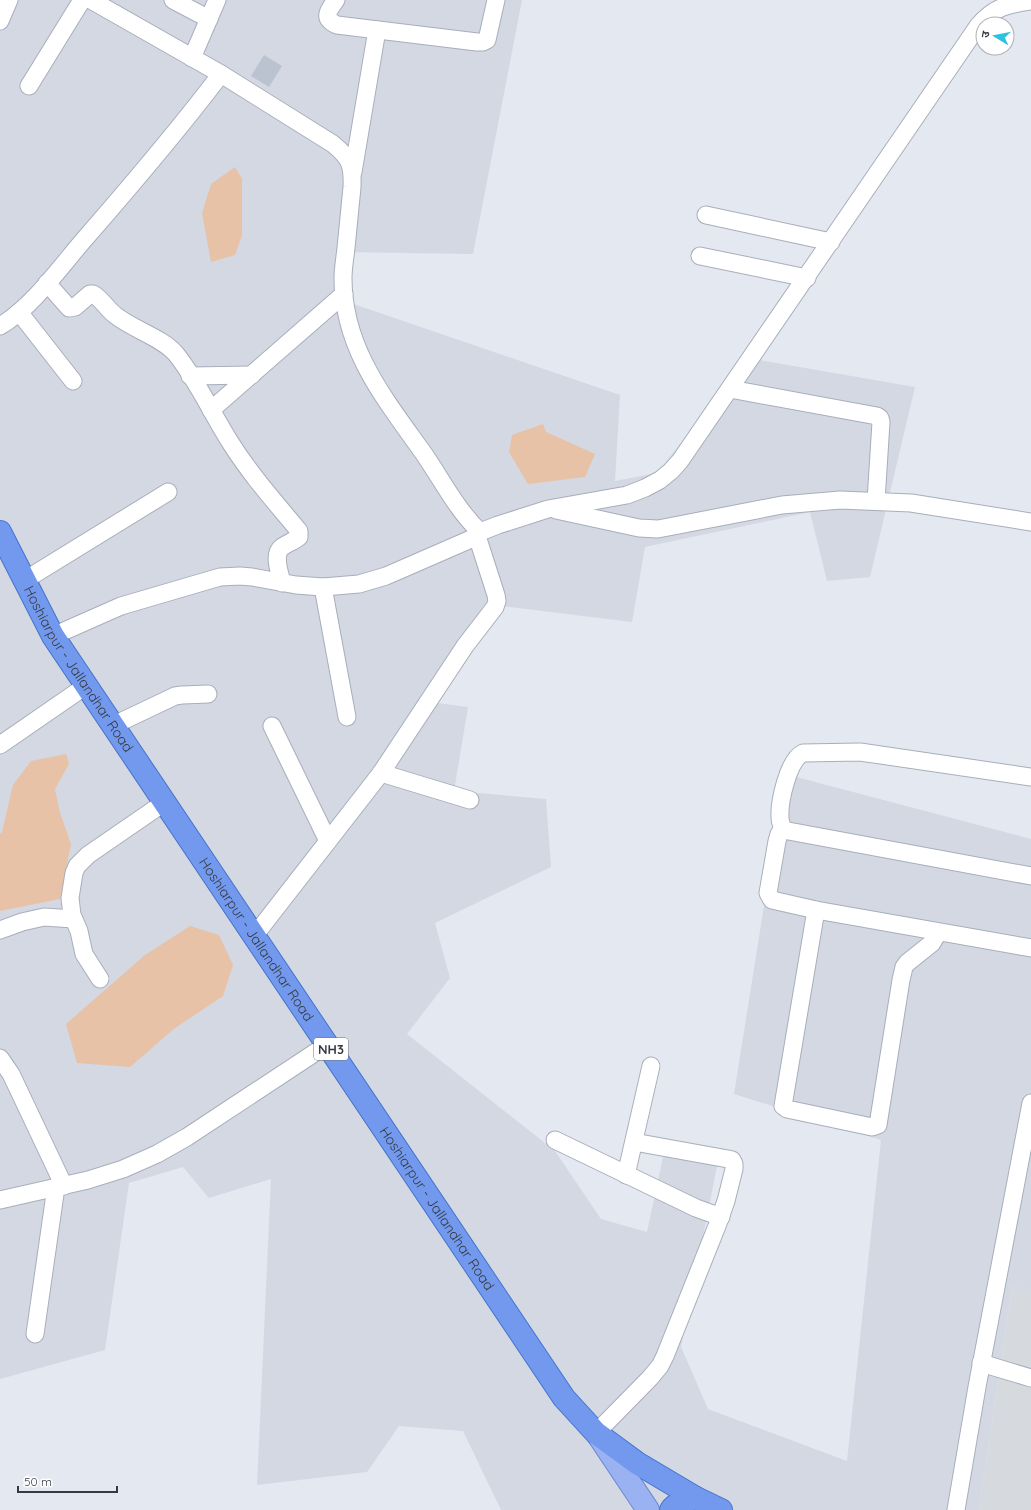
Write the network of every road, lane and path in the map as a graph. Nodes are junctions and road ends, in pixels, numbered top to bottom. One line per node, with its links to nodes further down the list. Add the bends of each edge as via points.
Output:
1 (9, 0): 10 (street)
2 (82, 0): 14 (street)
3 (92, 0): 12 (street)
4 (173, 0): 9 (street)
5 (217, 0): 9 (street)
6 (336, 0): 11 (street, via 328,15 330,23 336,26)
7 (496, 0): 11 (street, via 490,32 487,40 483,42)
8 (1031, 1): 17 (street, via 996,9 978,26)
9 (209, 19): 12 (street)
10 (0, 22)
11 (377, 30): 15 (street)
12 (192, 58): 13 (street)
13 (221, 74): 15 (street, via 333,144 348,158); 20 (street, via 112,209)
14 (29, 86)
15 (353, 172): 21 (street, via 343,277)
16 (706, 215): 17 (street)
17 (831, 242): 19 (street)
18 (700, 256): 19 (street)
19 (807, 278): 27 (street)
20 (47, 283): 22 (street); 25 (street, via 69,308 75,307 93,294 121,320 169,347)
21 (344, 294): 24 (street); 34 (street, via 349,326 356,347 374,383)
22 (19, 312): 23 (street); 26 (street)
23 (0, 326)
24 (252, 375): 25 (street); 28 (street)
25 (190, 376): 28 (street)
26 (73, 382)
27 (730, 389): 30 (street, via 880,418); 31 (street, via 680,461 660,480 627,494)
28 (211, 410): 37 (street, via 255,478 299,531 299,537 278,552 277,560)
29 (168, 492): 36 (street)
30 (876, 501): 31 (street, via 840,500 782,505 651,530); 32 (street, via 910,503)
31 (548, 509): 34 (street)
32 (1031, 522)
33 (0, 532): 35 (highway, Hoshiarpur - Jallandhar Road / NH3)
34 (479, 534): 38 (street, via 374,580); 46 (street, via 496,595 495,607 465,646)
35 (5, 555): 36 (highway, Hoshiarpur - Jallandhar Road / NH3)
36 (25, 580): 39 (highway, Hoshiarpur - Jallandhar Road / NH3)
37 (282, 582): 38 (street); 39 (street, via 246,576 220,577 122,606)
38 (323, 587): 42 (street)
39 (53, 636): 40 (highway, Hoshiarpur - Jallandhar Road / NH3)
40 (87, 684): 43 (highway, Hoshiarpur - Jallandhar Road / NH3); 45 (street)
41 (208, 694): 43 (street, via 175,696)
42 (347, 717)
43 (114, 725): 49 (highway, Hoshiarpur - Jallandhar Road / NH3)
44 (272, 726): 51 (street)
45 (0, 745)
46 (381, 773): 48 (street); 51 (street)
47 (1031, 777): 50 (street, via 860,752 803,753 795,761 787,778 780,815)
48 (470, 800)
49 (165, 802): 54 (street, via 88,855 77,866 70,898); 57 (highway, Hoshiarpur - Jallandhar Road / NH3)
50 (783, 830): 52 (street); 53 (street, via 777,841 768,896 775,901)
51 (328, 841): 57 (street)
52 (1031, 876)
53 (816, 910): 56 (street); 56 (street, via 783,1106 787,1109 872,1127 878,1122 904,967 932,943)
54 (74, 919): 55 (street, via 44,918); 59 (street, via 84,954)
55 (0, 930)
56 (938, 933): 58 (street)
57 (254, 935): 60 (highway, Hoshiarpur - Jallandhar Road / NH3)
58 (1031, 948)
59 (100, 979)
60 (328, 1044): 67 (street, via 157,1154 123,1169); 73 (highway, Hoshiarpur - Jallandhar Road / NH3, via 564,1398)
61 (0, 1058): 67 (street, via 10,1074)
62 (651, 1066): 65 (street)
63 (1031, 1103): 71 (street)
64 (555, 1140): 66 (street)
65 (634, 1142): 66 (street); 69 (street, via 732,1160 734,1169)
66 (626, 1175): 69 (street)
67 (60, 1186): 68 (street); 70 (street)
68 (0, 1200)
69 (721, 1217): 73 (street, via 660,1366)
70 (35, 1334)
71 (981, 1363): 72 (street); 78 (street)
72 (1031, 1378)
73 (596, 1433): 74 (highway, Hoshiarpur - Jallandhar Road / NH3, via 637,1463); 75 (main road)
74 (696, 1498): 76 (highway, via 682,1501); 77 (highway, Hoshiarpur - Jallandhar Road / NH3)
75 (646, 1509)
76 (671, 1510)
77 (721, 1510)
78 (956, 1510)

